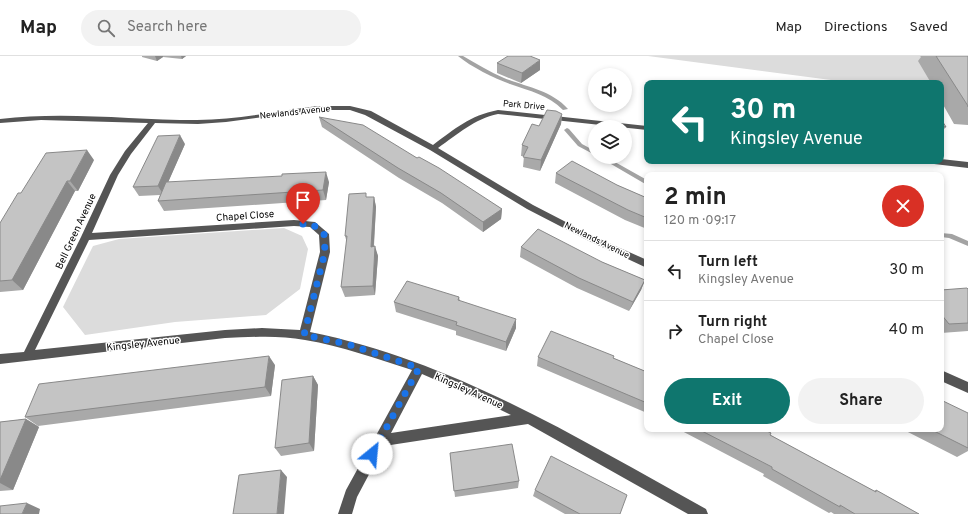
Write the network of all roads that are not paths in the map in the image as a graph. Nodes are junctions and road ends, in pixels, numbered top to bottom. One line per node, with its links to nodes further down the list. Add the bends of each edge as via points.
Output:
1 (0, 121): 2 (street, Newlands Avenue, via 41,118)
2 (153, 121): 4 (street, Newlands Avenue, via 226,120 317,108 350,108 368,113); 7 (street, Bell Green Avenue, via 114,175)
3 (644, 128): 4 (street, Park Drive, via 498,112 470,121)
4 (433, 148): 8 (street, Newlands Avenue, via 530,207)
5 (944, 162): 6 (street)
6 (968, 165)
7 (86, 237): 9 (street, Chapel Close, via 294,223 312,224 324,234 325,252); 10 (street, Bell Green Avenue)
8 (644, 263)
9 (304, 335): 10 (street, Kingsley Avenue, via 262,332 225,334); 12 (street, Kingsley Avenue, via 347,344)
10 (27, 356): 11 (street, Kingsley Avenue)
11 (0, 359)
12 (419, 368): 15 (street, Kingsley Avenue); 16 (street)
13 (944, 376): 14 (street)
14 (968, 388)
15 (529, 418): 16 (street); 17 (street, Kingsley Avenue)
16 (379, 441): 18 (street, via 351,495)
17 (686, 509): 19 (street, Kingsley Avenue)
18 (346, 514)
19 (701, 514)

